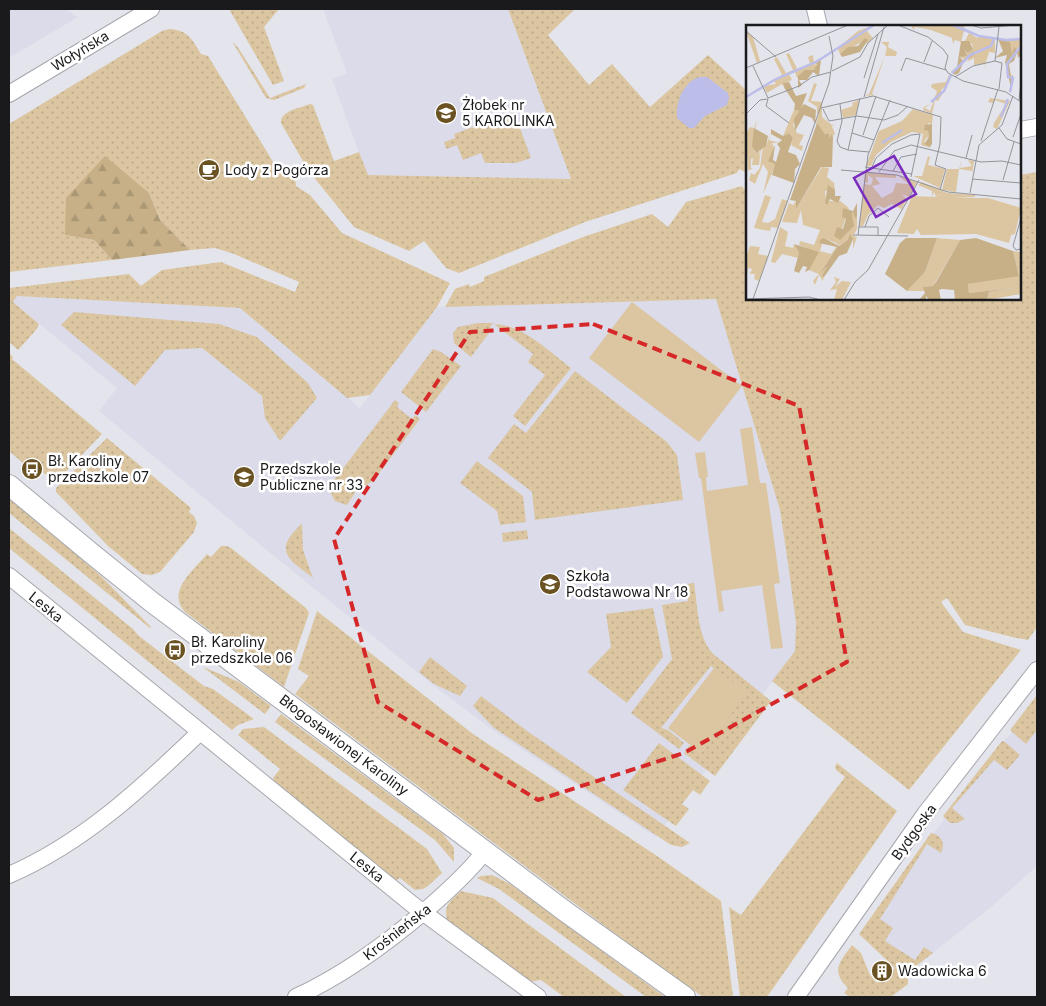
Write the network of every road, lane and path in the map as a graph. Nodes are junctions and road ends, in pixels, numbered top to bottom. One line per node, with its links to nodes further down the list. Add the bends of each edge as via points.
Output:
1 (151, 9): 4 (street, Wołyńska)
2 (815, 9): 3 (street)
3 (819, 25)
4 (9, 94)
5 (1037, 127): 6 (street)
6 (1021, 130)
7 (9, 485): 11 (street, Błogosławionej Karoliny, via 153,603)
8 (9, 576): 10 (street, Leska)
9 (1037, 670): 17 (street, Bydgoska, via 925,814)
10 (200, 732): 12 (street, via 112,813 70,843); 13 (street, Leska)
11 (485, 851): 13 (street, Krośnieńska); 16 (street, Błogosławionej Karoliny)
12 (9, 875)
13 (423, 912): 14 (street, Krośnieńska, via 371,954 322,985); 15 (street, Leska)
14 (296, 997)
15 (538, 997)
16 (685, 997)
17 (796, 997)

